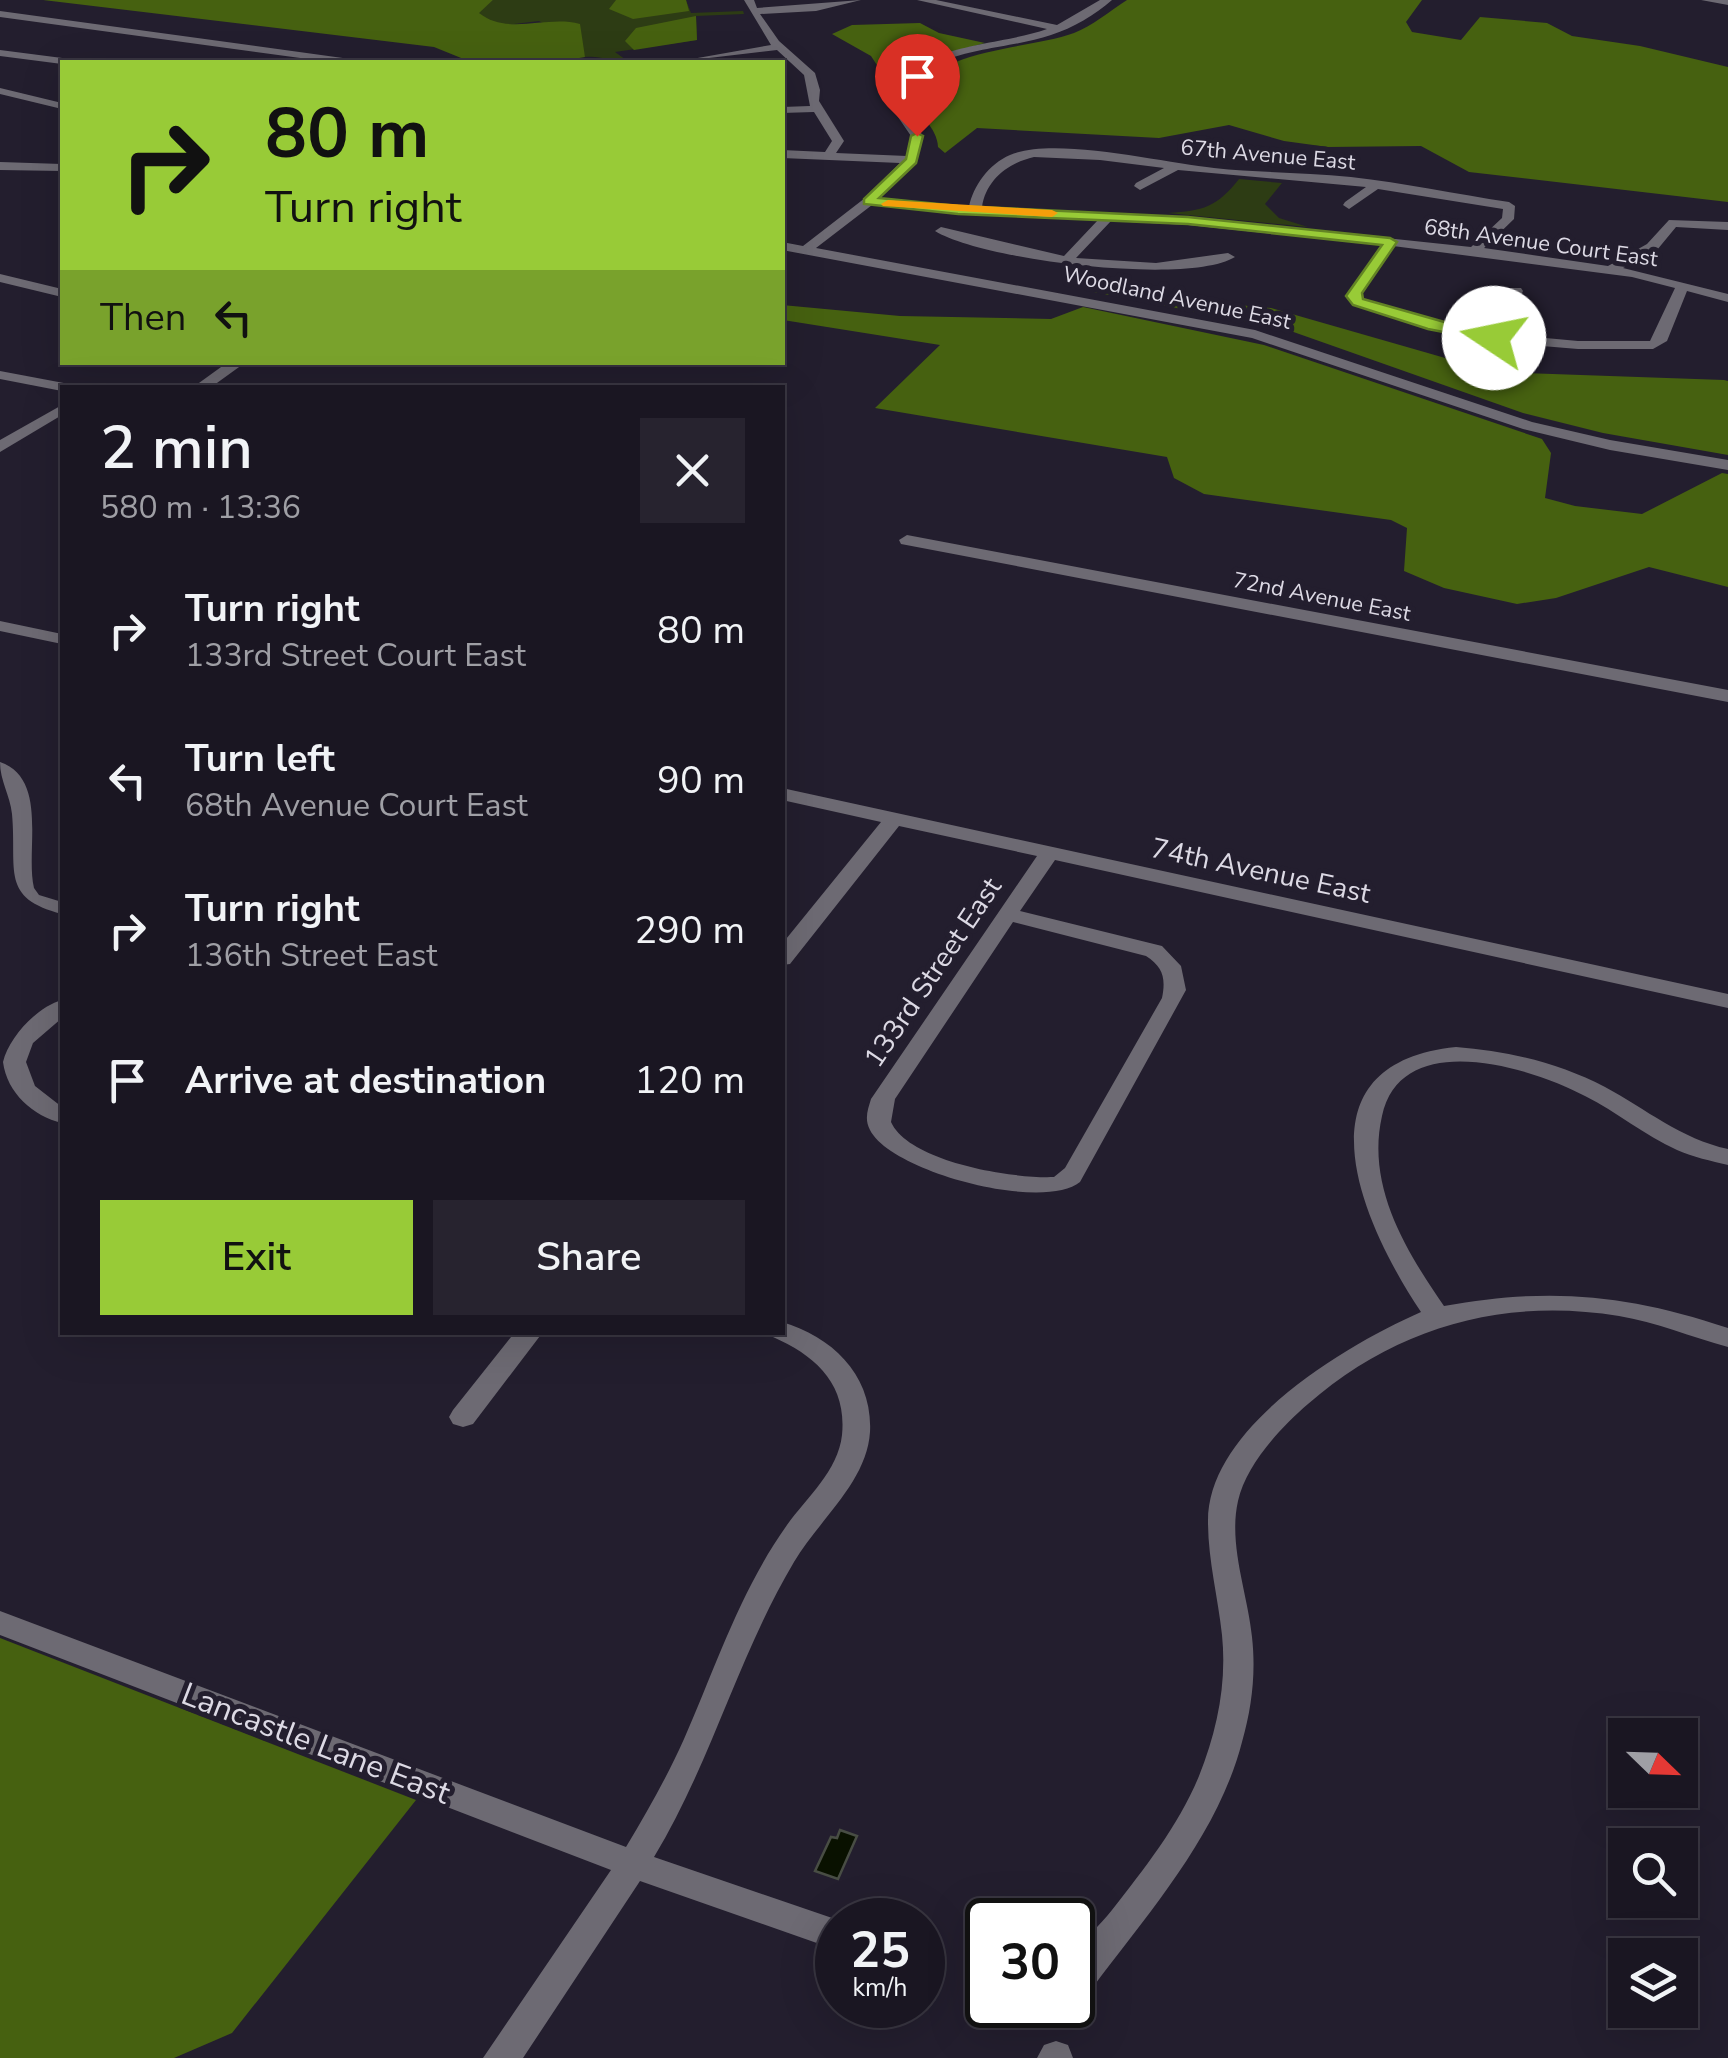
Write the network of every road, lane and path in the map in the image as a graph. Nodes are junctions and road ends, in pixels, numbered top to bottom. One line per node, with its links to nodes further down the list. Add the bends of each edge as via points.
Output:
1 (856, 0): 6 (street, via 816,8)
2 (922, 0): 9 (street)
3 (1107, 0): 10 (street)
4 (1706, 0): 5 (street)
5 (1728, 2)
6 (751, 6): 11 (street)
7 (1006, 8): 9 (street)
8 (0, 14): 13 (street)
9 (988, 15): 10 (street)
10 (1060, 28): 22 (street, via 953,56 904,80 893,101 917,136)
11 (778, 48): 14 (street); 18 (street, via 808,68)
12 (0, 53): 15 (street)
13 (320, 60)
14 (694, 60)
15 (60, 61)
16 (0, 91): 17 (street)
17 (60, 106)
18 (817, 109): 19 (street); 21 (street, via 838,141)
19 (785, 110)
20 (785, 154): 21 (street)
21 (828, 158): 22 (street)
22 (912, 160): 28 (street)
23 (0, 166): 25 (street)
24 (1175, 167): 26 (street, 67th Avenue East); 27 (street); 30 (street, 67th Avenue East, via 1022,154 982,184)
25 (60, 168)
26 (1376, 185): 29 (street); 37 (street, 67th Avenue East, via 1509,206 1508,219)
27 (1140, 186)
28 (868, 201): 30 (street, 68th Avenue Court East); 36 (street)
29 (1350, 205)
30 (975, 211): 31 (street, 68th Avenue Court East)
31 (1110, 216): 34 (street, 68th Avenue Court East); 39 (street)
32 (1728, 226): 40 (street, via 1673,222 1652,246)
33 (941, 231): 39 (street)
34 (1390, 242): 37 (street, 68th Avenue Court East); 46 (street, via 1353,296 1358,302)
35 (785, 246): 36 (street, Woodland Avenue East)
36 (806, 250): 53 (street, Woodland Avenue East, via 1255,334 1528,426)
37 (1474, 251): 40 (street, 68th Avenue Court East)
38 (1228, 257): 39 (street, via 1175,266)
39 (1067, 260)
40 (1611, 269): 42 (street, 68th Avenue Court East)
41 (0, 278): 44 (street)
42 (1683, 284): 45 (street, 68th Avenue Court East); 46 (street, via 1653,345)
43 (1516, 291): 46 (street)
44 (60, 293)
45 (1728, 298)
46 (1494, 338)
47 (234, 365): 49 (street)
48 (0, 375): 50 (street)
49 (204, 385)
50 (60, 386)
51 (60, 411): 52 (street)
52 (0, 446)
53 (1728, 465)
54 (907, 540): 57 (street, 72nd Avenue East)
55 (0, 626): 56 (street)
56 (60, 639)
57 (1728, 696)
58 (0, 768): 62 (street, via 14,781 22,808 17,881 32,899)
59 (785, 795): 60 (street, 74th Avenue East)
60 (894, 818): 61 (street, 74th Avenue East); 64 (street)
61 (1050, 852): 63 (street, 133rd Street East); 65 (street, 74th Avenue East)
62 (60, 907)
63 (1006, 914): 63 (street, 133rd Street East, via 1154,951 1168,961 1177,981 1067,1180 1056,1185 1012,1183 929,1161 881,1130 883,1099)
64 (785, 955)
65 (1728, 1001)
66 (60, 1009): 67 (street, via 18,1051 20,1075 36,1103)
67 (60, 1115)
68 (1728, 1156): 69 (street, via 1678,1143 1552,1073 1475,1056 1417,1060 1391,1074 1375,1096 1368,1123 1368,1179 1389,1240)
69 (1437, 1316): 72 (street, via 1556,1299 1612,1305); 77 (street, via 1374,1342 1315,1380 1260,1438 1229,1486 1222,1522 1240,1664 1224,1750 1211,1790 1180,1844)
70 (785, 1332): 75 (street, via 823,1351 847,1377 854,1443 764,1588 693,1754)
71 (528, 1335): 73 (street)
72 (1728, 1338)
73 (462, 1417)
74 (0, 1622): 75 (street, Lancastle Lane East)
75 (632, 1864): 76 (street, Lancastle Lane East); 78 (street)
76 (815, 1927)
77 (1095, 1956)
78 (500, 2058)

